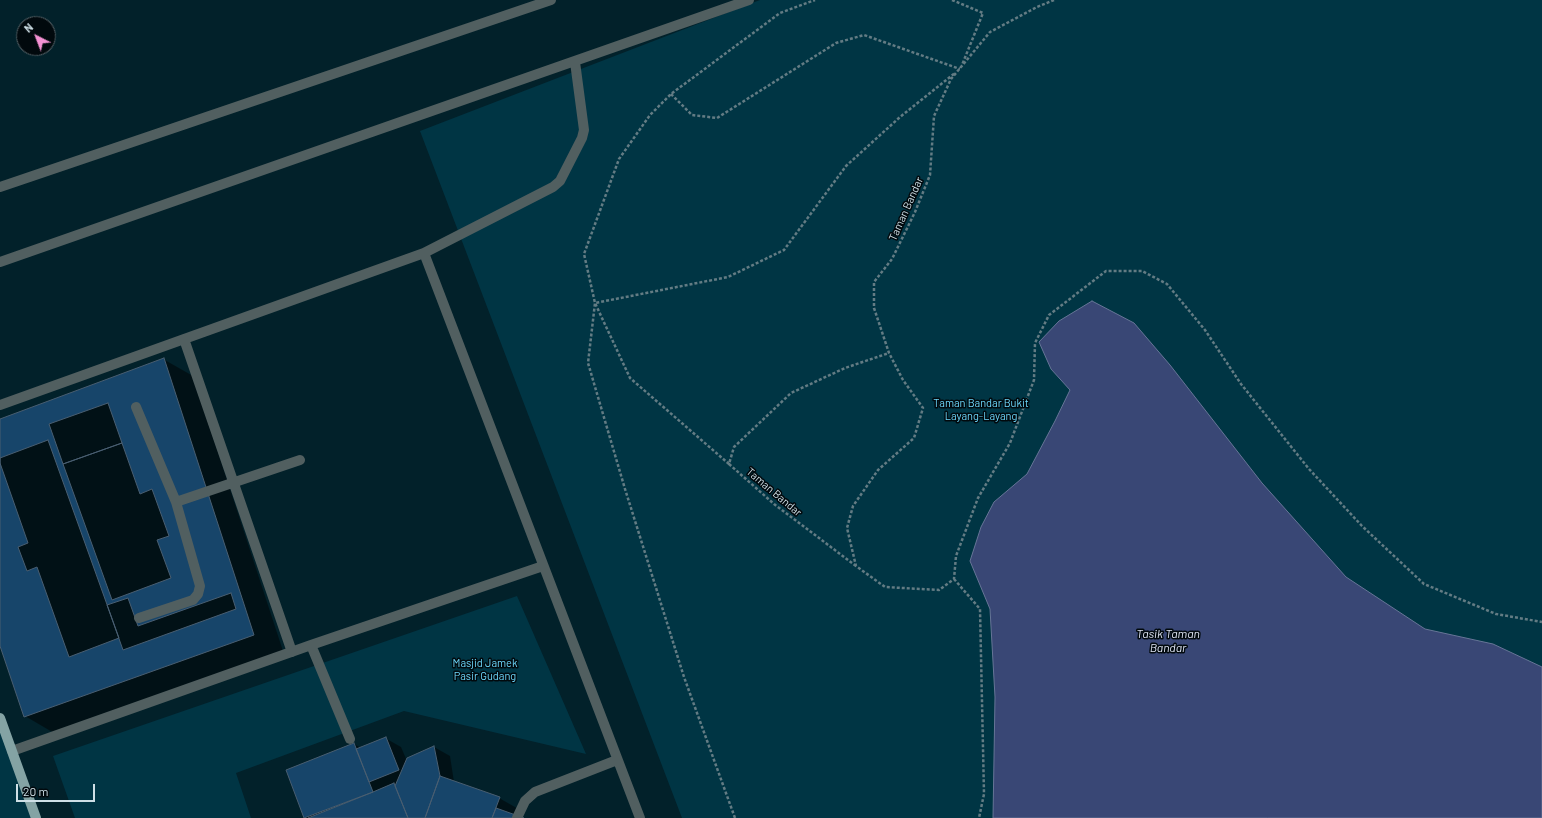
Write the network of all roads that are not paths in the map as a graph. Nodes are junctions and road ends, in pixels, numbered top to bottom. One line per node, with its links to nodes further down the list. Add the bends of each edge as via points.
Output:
1 (551, 0): 4 (lane)
2 (749, 0): 3 (lane)
3 (575, 62): 5 (lane, via 584,130 557,184); 6 (lane)
4 (0, 187)
5 (424, 253): 7 (lane); 13 (lane)
6 (0, 262)
7 (184, 339): 8 (lane); 11 (lane)
8 (0, 405)
9 (136, 407): 12 (lane)
10 (300, 460): 11 (lane)
11 (234, 483): 12 (lane); 16 (lane)
12 (176, 502): 14 (lane, via 200,586 198,594 193,600)
13 (543, 566): 15 (lane); 20 (lane)
14 (139, 618)
15 (311, 645): 16 (lane); 18 (lane)
16 (292, 652): 19 (lane)
17 (0, 718): 19 (main road)
18 (350, 739)
19 (12, 751): 21 (main road)
20 (617, 760): 22 (lane, via 535,792 525,801); 23 (lane)
21 (36, 818)
22 (517, 818)
23 (640, 818)

